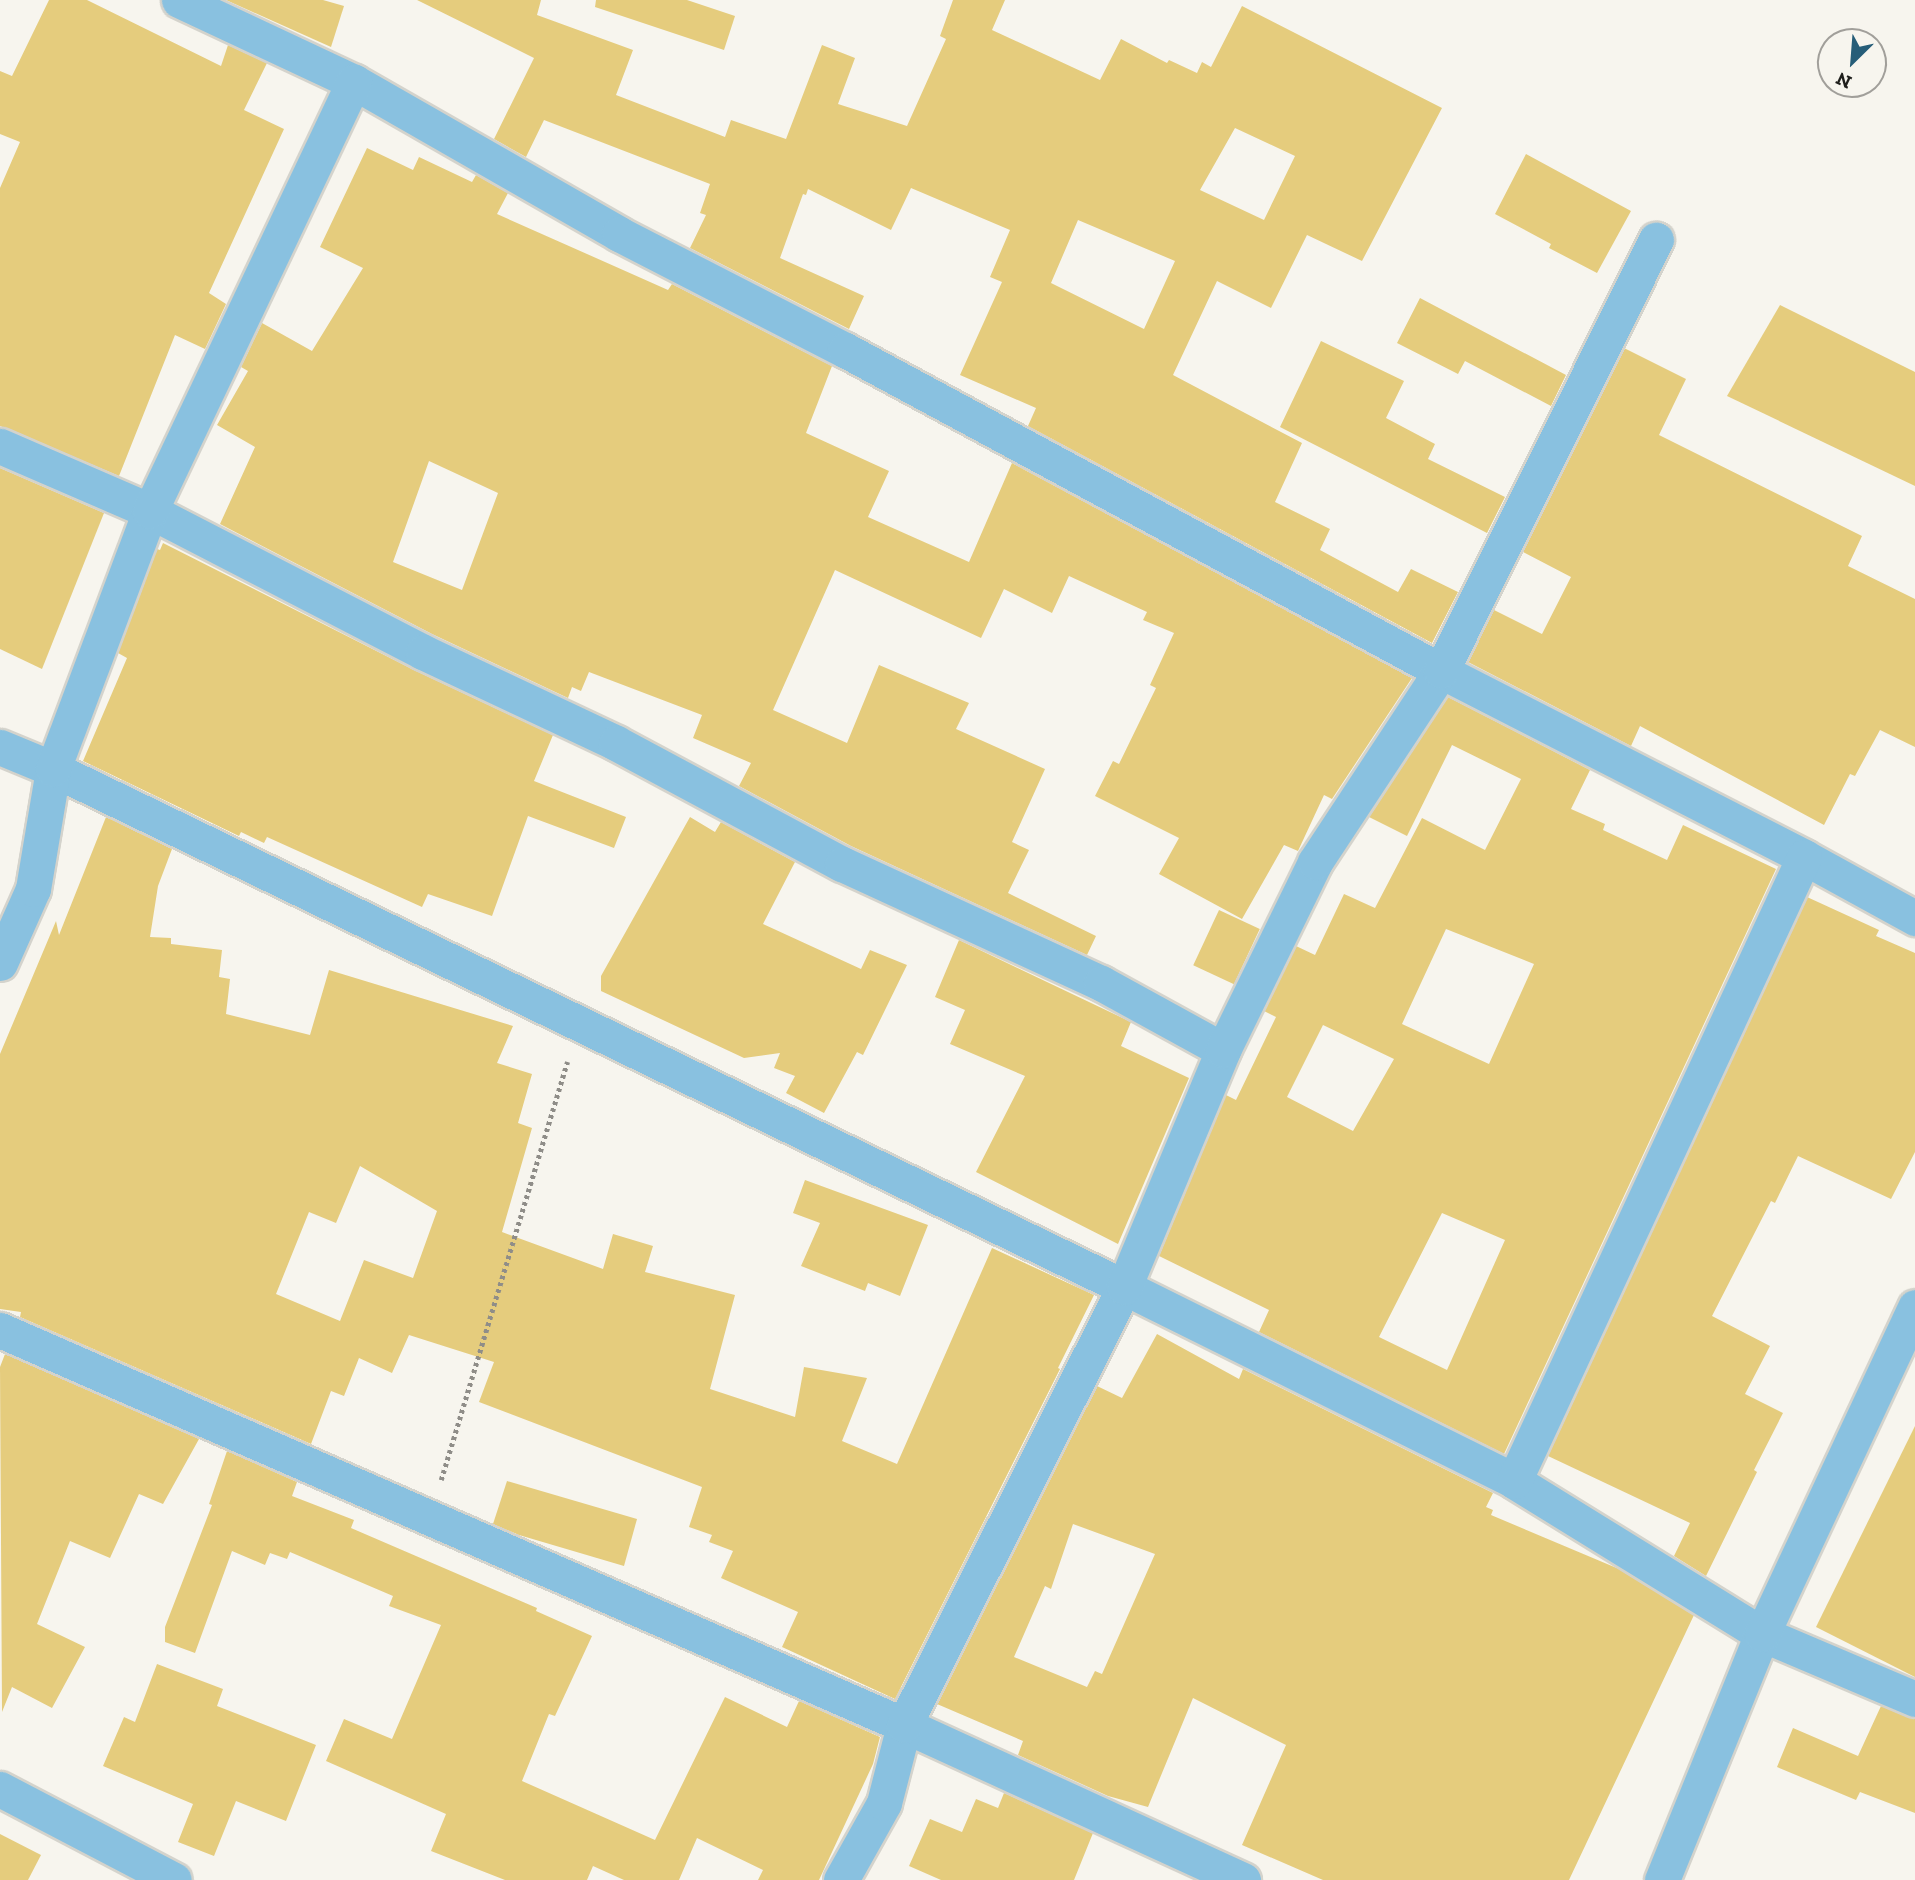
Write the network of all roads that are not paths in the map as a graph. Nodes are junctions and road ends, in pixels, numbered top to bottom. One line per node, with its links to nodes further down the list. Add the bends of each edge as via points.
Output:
1 (179, 0): 2 (street)
2 (354, 82): 5 (street); 6 (street, via 619,234)
3 (1656, 240): 6 (street)
4 (0, 446): 5 (street)
5 (150, 511): 8 (street); 12 (street, via 423,652 616,743 842,864 1101,983)
6 (1441, 671): 9 (street); 12 (street, via 1315,862)
7 (0, 747): 8 (street)
8 (53, 769): 11 (street, via 33,889); 13 (street)
9 (1804, 856): 10 (street); 16 (street)
10 (1915, 918)
11 (0, 963)
12 (1223, 1050): 13 (street)
13 (1124, 1287): 16 (street); 19 (street)
14 (1915, 1307): 17 (street)
15 (0, 1330): 19 (street)
16 (1514, 1481): 17 (street)
17 (1762, 1634): 18 (street); 24 (street)
18 (1915, 1699)
19 (904, 1725): 22 (street, via 884,1803); 23 (street)
20 (0, 1789): 21 (street)
21 (174, 1880)
22 (841, 1880)
23 (1243, 1880)
24 (1662, 1880)

